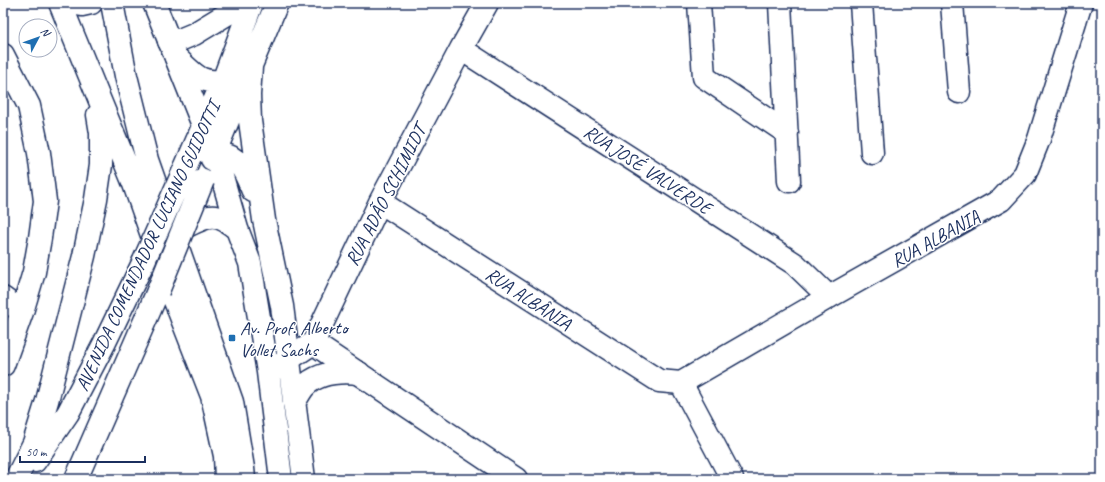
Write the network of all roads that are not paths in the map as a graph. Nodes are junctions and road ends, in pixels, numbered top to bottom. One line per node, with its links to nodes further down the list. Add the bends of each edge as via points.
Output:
1 (60, 3): 20 (main road)
2 (70, 3): 3 (main road)
3 (91, 3)
4 (112, 3): 46 (main road, via 126,76 147,160 232,402)
5 (154, 3): 15 (main road)
6 (245, 3): 15 (main road, via 182,39)
7 (252, 3): 19 (main road, AVENIDA COMENDADOR LUCIANO GUIDOTTI)
8 (277, 3): 18 (main road, AVENIDA COMENDADOR LUCIANO GUIDOTTI)
9 (487, 3): 16 (main road, RUA ADÃO SCHIMIDT)
10 (699, 3): 23 (main road, via 704,77)
11 (780, 3): 23 (main road)
12 (861, 3): 25 (main road)
13 (952, 3): 21 (main road)
14 (1081, 3): 32 (main road, RUA ALBANIA, via 1039,139 1025,174 1001,200)
15 (172, 49): 19 (main road, via 192,73 206,81); 22 (main road)
16 (461, 49): 28 (main road, RUA ADÃO SCHIMIDT); 32 (main road, RUA JOSÉ VALVERDE, via 795,264)
17 (3, 55): 34 (main road, via 29,106 40,153 45,201 34,272)
18 (251, 67): 19 (main road); 24 (main road, AVENIDA COMENDADOR LUCIANO GUIDOTTI); 29 (main road, via 250,121)
19 (223, 81): 22 (main road, AVENIDA COMENDADOR LUCIANO GUIDOTTI)
20 (93, 82): 42 (main road, via 101,133 102,165 96,200 47,401 34,443); 45 (main road, via 134,184 212,396 225,456)
21 (959, 92)
22 (203, 125): 24 (main road); 26 (main road, AVENIDA COMENDADOR LUCIANO GUIDOTTI)
23 (787, 133): 27 (main road)
24 (215, 152): 26 (main road, via 200,152); 29 (main road, via 231,156 242,167); 30 (main road, AVENIDA COMENDADOR LUCIANO GUIDOTTI, bridge); 31 (main road)
25 (872, 153)
26 (187, 163): 43 (main road, AVENIDA COMENDADOR LUCIANO GUIDOTTI, bridge, via 143,263 68,413)
27 (789, 181)
28 (380, 202): 35 (main road, RUA ADÃO SCHIMIDT); 40 (main road, RUA ALBÂNIA, via 659,381)
29 (264, 220): 36 (main road, via 282,306)
30 (185, 227): 31 (main road, via 202,218 216,216); 44 (main road, AVENIDA COMENDADOR LUCIANO GUIDOTTI, bridge)
31 (238, 229): 38 (main road, via 250,263)
32 (829, 297): 40 (main road, RUA ALBANIA)
33 (3, 298): 34 (main road)
34 (22, 312): 37 (main road)
35 (313, 343): 36 (main road); 39 (main road)
36 (288, 360): 38 (main road); 41 (main road)
37 (3, 365)
38 (268, 372): 47 (main road)
39 (359, 373): 41 (main road, via 338,372 318,377 304,387); 49 (main road)
40 (682, 383): 50 (main road)
41 (294, 403): 48 (main road)
42 (16, 479)
43 (22, 479)
44 (76, 479)
45 (226, 479)
46 (244, 479)
47 (280, 479)
48 (304, 479)
49 (516, 479)
50 (732, 479)

